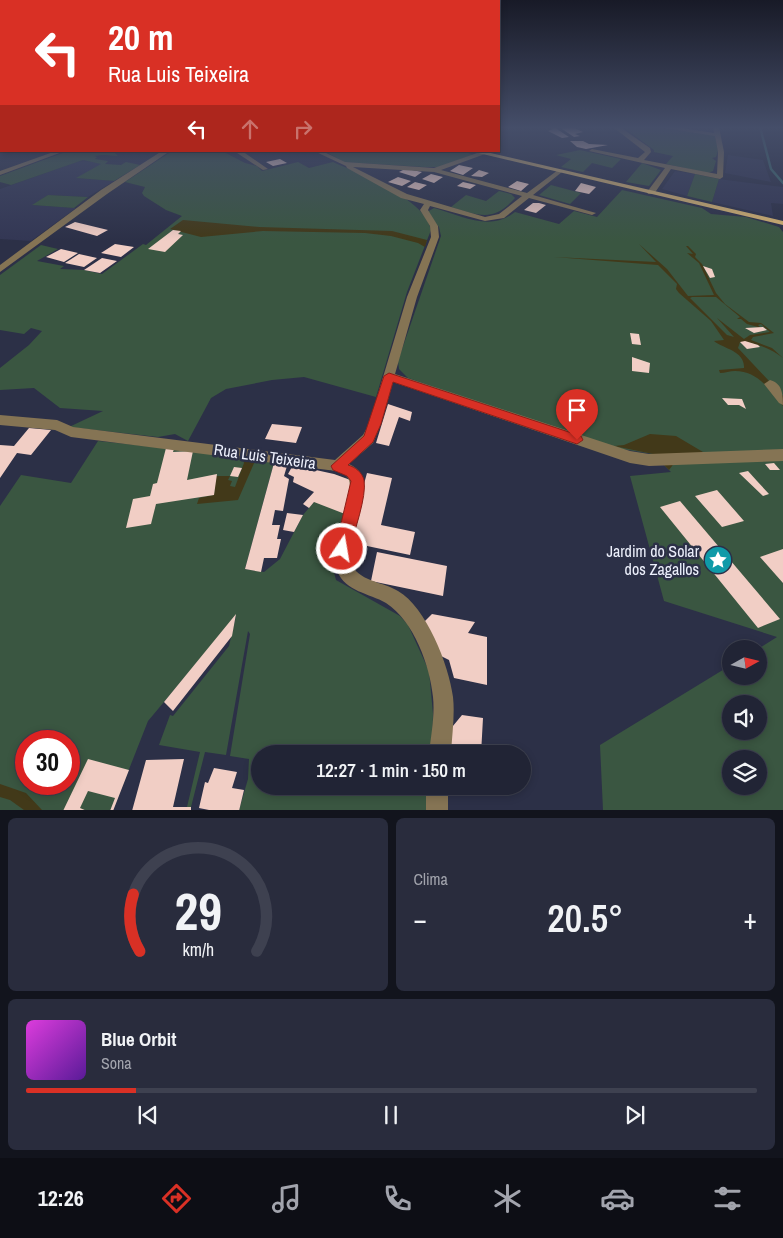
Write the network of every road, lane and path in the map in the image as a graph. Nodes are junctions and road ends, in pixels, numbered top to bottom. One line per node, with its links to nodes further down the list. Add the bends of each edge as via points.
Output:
1 (23, 165): 14 (street)
2 (146, 165): 20 (street)
3 (258, 165): 11 (street)
4 (346, 165): 17 (street, via 404,196)
5 (356, 165): 12 (street)
6 (449, 165): 12 (street)
7 (533, 165): 13 (main road)
8 (658, 165): 10 (street)
9 (720, 165): 10 (street, via 720,177)
10 (669, 167): 15 (street)
11 (265, 169)
12 (434, 170): 16 (street)
13 (560, 171): 15 (main road); 16 (street)
14 (0, 173)
15 (652, 192): 19 (main road)
16 (529, 196): 17 (street, via 491,220); 18 (street)
17 (428, 203): 21 (street, via 424,210 434,226 435,237 412,297)
18 (592, 212)
19 (783, 223)
20 (0, 269)
21 (389, 376): 25 (street, via 630,458); 26 (street, via 368,439)
22 (770, 384): 23 (street)
23 (783, 400)
24 (0, 420): 26 (street, Rua Luis Teixeira, via 46,423 72,432)
25 (783, 455)
26 (337, 466): 27 (street, Rua Luis Teixeira, via 352,472 357,480 342,549 344,568 359,583 394,598 412,616 438,672 443,696)
27 (440, 745)
28 (437, 795): 29 (street)
29 (437, 810)

